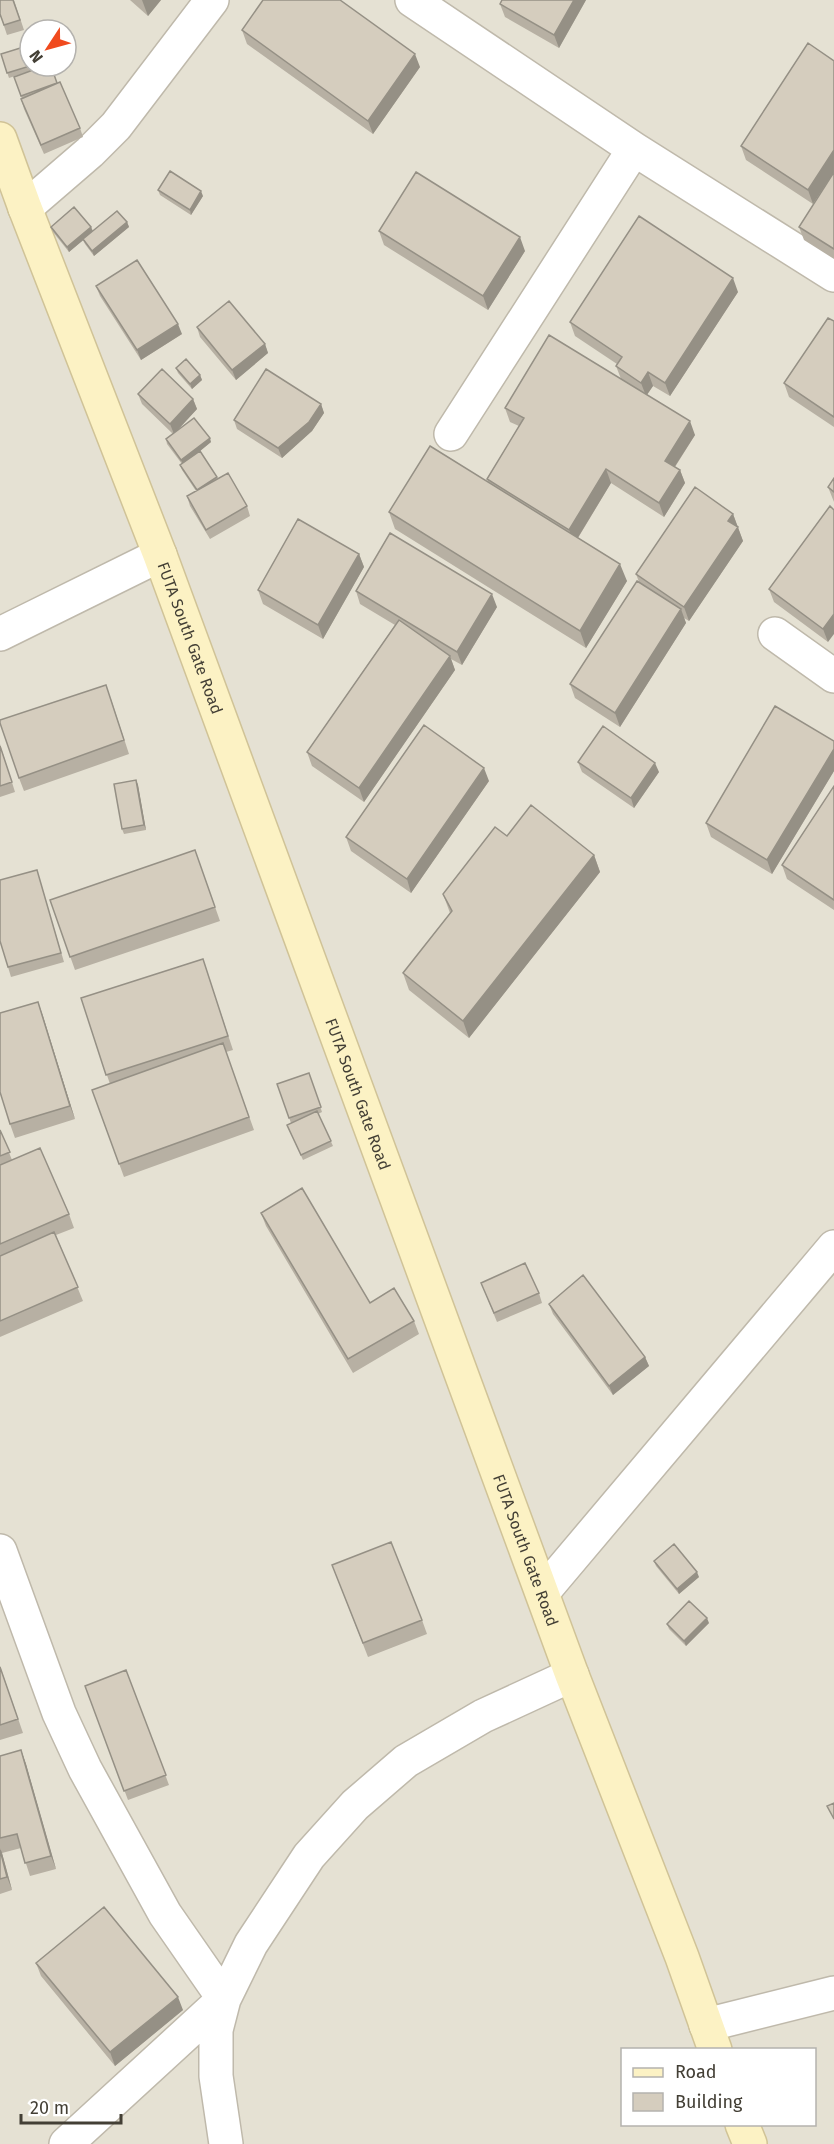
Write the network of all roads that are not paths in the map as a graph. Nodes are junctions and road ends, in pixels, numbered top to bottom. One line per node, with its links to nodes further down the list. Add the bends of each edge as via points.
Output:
1 (212, 0): 5 (street, via 116,126)
2 (412, 0): 4 (street)
3 (0, 138): 5 (main road, FUTA South Gate Road)
4 (634, 150): 6 (street); 7 (street)
5 (25, 208): 8 (main road, FUTA South Gate Road)
6 (834, 275)
7 (451, 434)
8 (160, 555): 9 (street); 14 (main road, FUTA South Gate Road)
9 (0, 634)
10 (775, 634): 11 (street)
11 (834, 676)
12 (834, 1247): 14 (street)
13 (0, 1551): 17 (street, via 59,1713 84,1769 165,1914)
14 (543, 1592): 15 (main road, FUTA South Gate Road)
15 (572, 1675): 17 (street, via 483,1716 406,1761 355,1805 309,1856 251,1944); 18 (main road, FUTA South Gate Road)
16 (834, 1993): 18 (street)
17 (224, 1999): 20 (street); 21 (street, via 216,2030 216,2076)
18 (710, 2037)
19 (743, 2126): 22 (main road)
20 (66, 2144)
21 (226, 2144)
22 (750, 2144)

